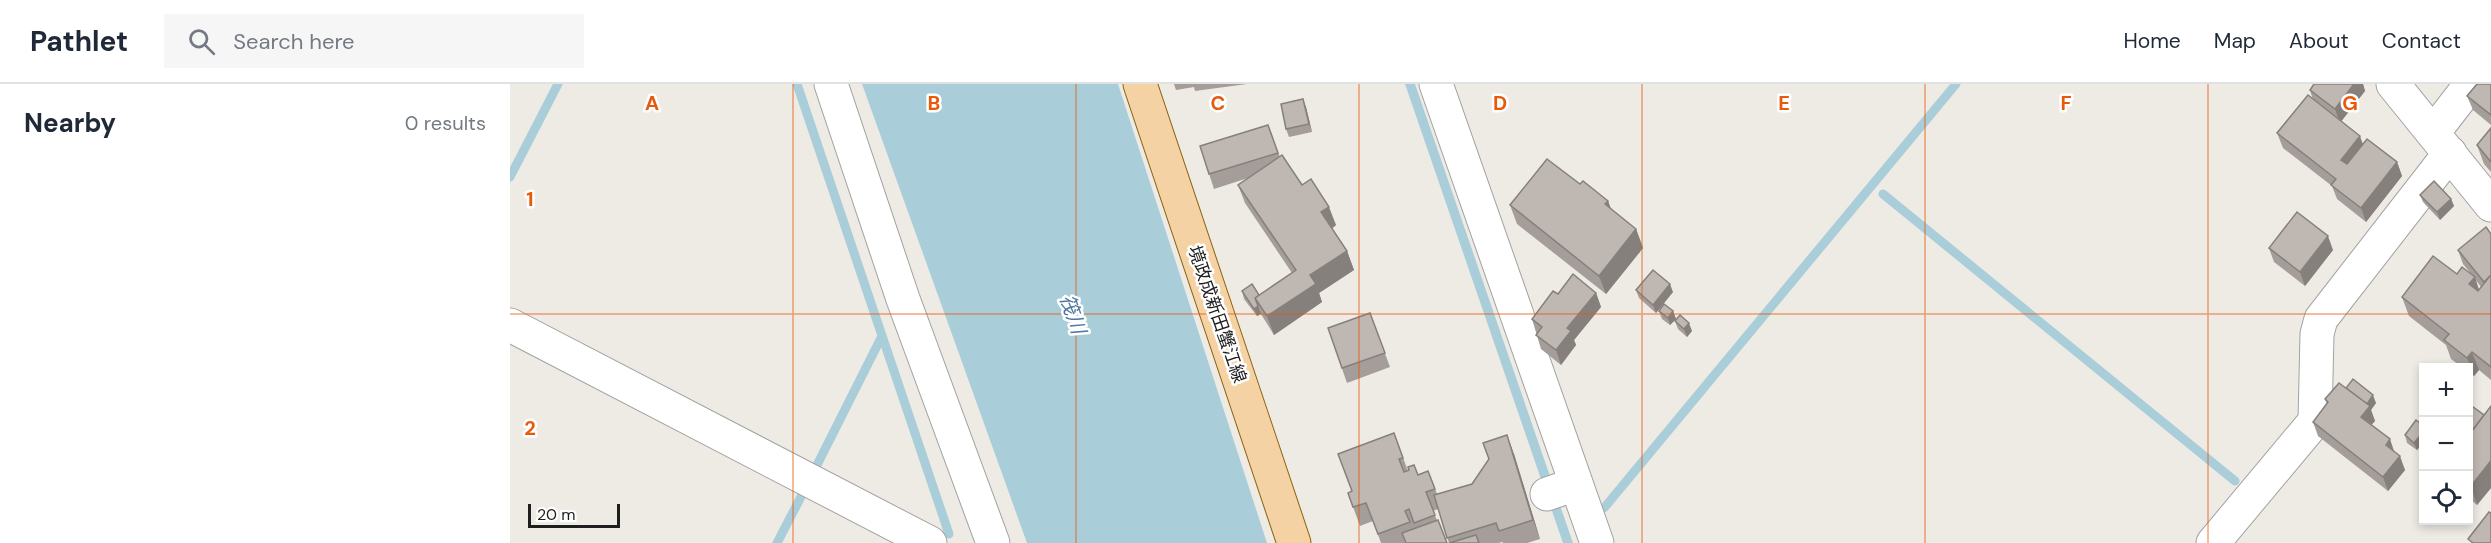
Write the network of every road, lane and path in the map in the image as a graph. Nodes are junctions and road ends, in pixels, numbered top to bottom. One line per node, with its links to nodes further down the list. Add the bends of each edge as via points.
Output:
1 (831, 84): 10 (street, via 903,299)
2 (1140, 84): 11 (main road, 境政成新田蟹江線)
3 (1436, 84): 12 (street, via 1563,489)
4 (2393, 84): 6 (street)
5 (2471, 84): 6 (street)
6 (2441, 143): 7 (street); 13 (street, via 2320,319 2315,421)
7 (2491, 205)
8 (510, 325): 9 (street)
9 (930, 543)
10 (993, 543)
11 (1294, 543)
12 (1597, 543)
13 (2213, 543)

